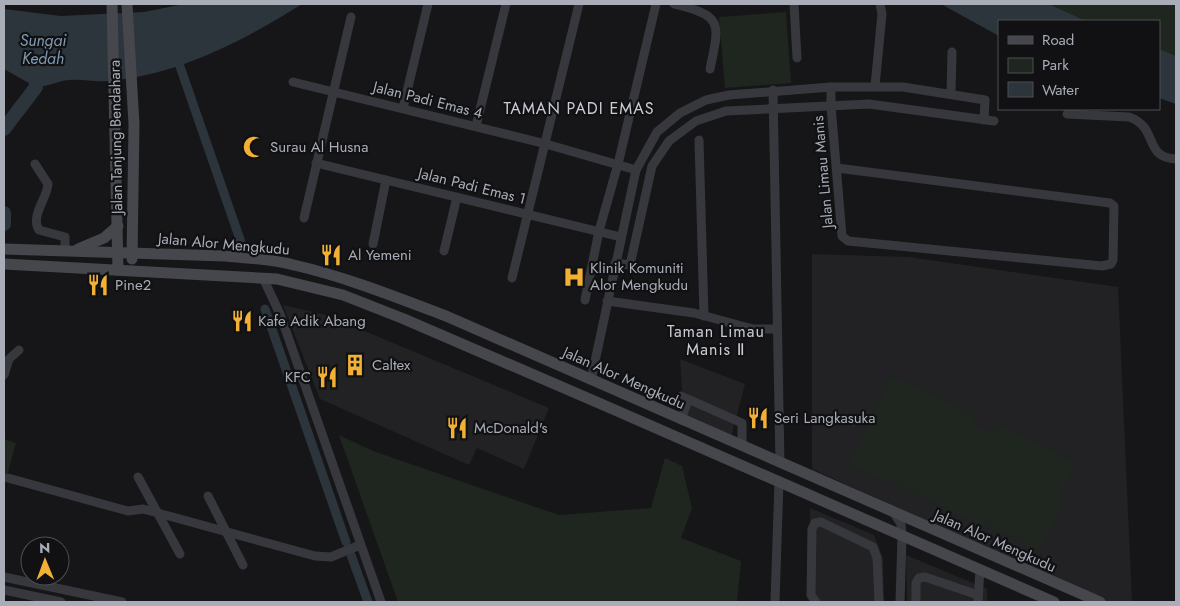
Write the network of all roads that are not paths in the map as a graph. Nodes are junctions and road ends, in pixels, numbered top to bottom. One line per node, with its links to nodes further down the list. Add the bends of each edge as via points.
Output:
1 (112, 4): 39 (main road, Jalan Tanjung Bendahara)
2 (127, 4): 40 (main road, Jalan Tanjung Bendahara, via 134,124)
3 (428, 4): 21 (street)
4 (506, 4): 26 (street)
5 (579, 4): 28 (street)
6 (656, 4): 32 (street)
7 (674, 4): 13 (street, via 706,14 714,21 716,38)
8 (794, 4): 12 (street)
9 (880, 4): 15 (street, via 882,14)
10 (351, 17): 17 (street)
11 (952, 52): 19 (street)
12 (797, 58)
13 (710, 69)
14 (293, 82): 17 (street, Jalan Padi Emas 4)
15 (875, 86): 16 (street); 19 (street)
16 (831, 87): 18 (street); 20 (street, Jalan Limau Manis)
17 (332, 90): 21 (street, Jalan Padi Emas 4); 30 (street)
18 (773, 90): 22 (street); 34 (street, via 706,100 680,113 657,132)
19 (951, 94): 24 (street, via 985,100)
20 (831, 106): 22 (street); 24 (street, via 884,106); 33 (street, Jalan Limau Manis)
21 (403, 108): 26 (street, Jalan Padi Emas 4)
22 (773, 109): 50 (street, via 726,111 713,115 683,129 669,141 652,166 630,265); 59 (street)
23 (1067, 114): 29 (street, via 1136,119 1145,126 1158,155)
24 (984, 120): 25 (street)
25 (994, 121)
26 (476, 126): 28 (street, Jalan Padi Emas 4)
27 (699, 140): 58 (street)
28 (546, 144): 32 (street, Jalan Padi Emas 4); 37 (street)
29 (1176, 159)
30 (316, 163): 35 (street, Jalan Padi Emas 1); 38 (street)
31 (35, 164): 45 (street, via 48,184 37,226 39,230 65,238)
32 (618, 164): 34 (street, Jalan Padi Emas 4); 41 (street)
33 (837, 168): 33 (street, Jalan Limau Manis, via 1110,203 1114,206 1113,260 1111,264 1102,266 848,242 842,236)
34 (636, 170): 42 (street)
35 (386, 180): 36 (street, Jalan Padi Emas 1); 43 (street)
36 (457, 197): 37 (street, Jalan Padi Emas 1); 46 (street)
37 (528, 214): 41 (street, Jalan Padi Emas 1); 55 (street)
38 (304, 218)
39 (118, 226): 45 (main road, via 104,238); 47 (main road, Jalan Tanjung Bendahara)
40 (132, 226): 48 (main road, Jalan Tanjung Bendahara); 49 (main road, via 142,244)
41 (599, 231): 42 (street, Jalan Padi Emas 1); 56 (street)
42 (621, 237): 50 (street)
43 (373, 244)
44 (4, 249): 45 (main road, Jalan Alor Mengkudu)
45 (70, 251): 47 (main road, Jalan Alor Mengkudu)
46 (444, 251)
47 (118, 252): 48 (main road, Jalan Alor Mengkudu); 52 (main road, Jalan Tanjung Bendahara)
48 (132, 253): 49 (main road, Jalan Alor Mengkudu); 53 (main road, Jalan Tanjung Bendahara)
49 (152, 253): 62 (main road, Jalan Alor Mengkudu, via 293,264 358,283 446,316)
50 (615, 263): 57 (street)
51 (4, 264): 52 (main road, Jalan Alor Mengkudu)
52 (118, 270): 53 (main road, Jalan Alor Mengkudu)
53 (133, 270): 54 (main road, Jalan Alor Mengkudu)
54 (263, 278): 64 (main road, Jalan Alor Mengkudu, via 300,283 343,295 404,318); 76 (street, via 280,314)
55 (512, 278)
56 (585, 300)
57 (607, 301): 58 (street); 62 (street)
58 (704, 316): 59 (street, via 753,329)
59 (778, 329): 67 (street)
60 (19, 350): 61 (street, via 9,359)
61 (4, 375)
62 (591, 380): 63 (main road, Jalan Alor Mengkudu)
63 (611, 389): 64 (main road, via 604,390 601,395); 65 (main road, Jalan Alor Mengkudu)
64 (608, 407): 70 (main road, Jalan Alor Mengkudu)
65 (681, 420): 66 (main road, Jalan Alor Mengkudu); 66 (street, via 684,398 742,423)
66 (742, 446): 67 (main road, Jalan Alor Mengkudu)
67 (780, 463): 73 (main road, Jalan Alor Mengkudu)
68 (138, 477): 72 (street)
69 (8, 478): 72 (street, via 128,511 143,509)
70 (779, 481): 75 (main road, Jalan Alor Mengkudu); 86 (street)
71 (208, 496): 74 (street)
72 (158, 513): 74 (street); 77 (street)
73 (894, 513): 75 (street, via 901,524); 92 (main road, Jalan Alor Mengkudu)
74 (227, 533): 76 (street, via 323,557); 78 (street)
75 (902, 536): 79 (main road, Jalan Alor Mengkudu); 89 (street)
76 (360, 545): 85 (street)
77 (180, 554)
78 (243, 565)
79 (980, 570): 82 (street); 91 (main road, Jalan Alor Mengkudu)
80 (4, 577): 84 (street)
81 (4, 590): 83 (street)
82 (978, 599): 90 (street, via 925,577 916,583)
83 (61, 602)
84 (122, 602)
85 (381, 602)
86 (775, 602)
87 (816, 602): 88 (street, via 812,594 812,529 815,523 821,522 873,547 877,558)
88 (879, 602)
89 (900, 602)
90 (916, 602)
91 (1054, 602)
92 (1100, 602)

